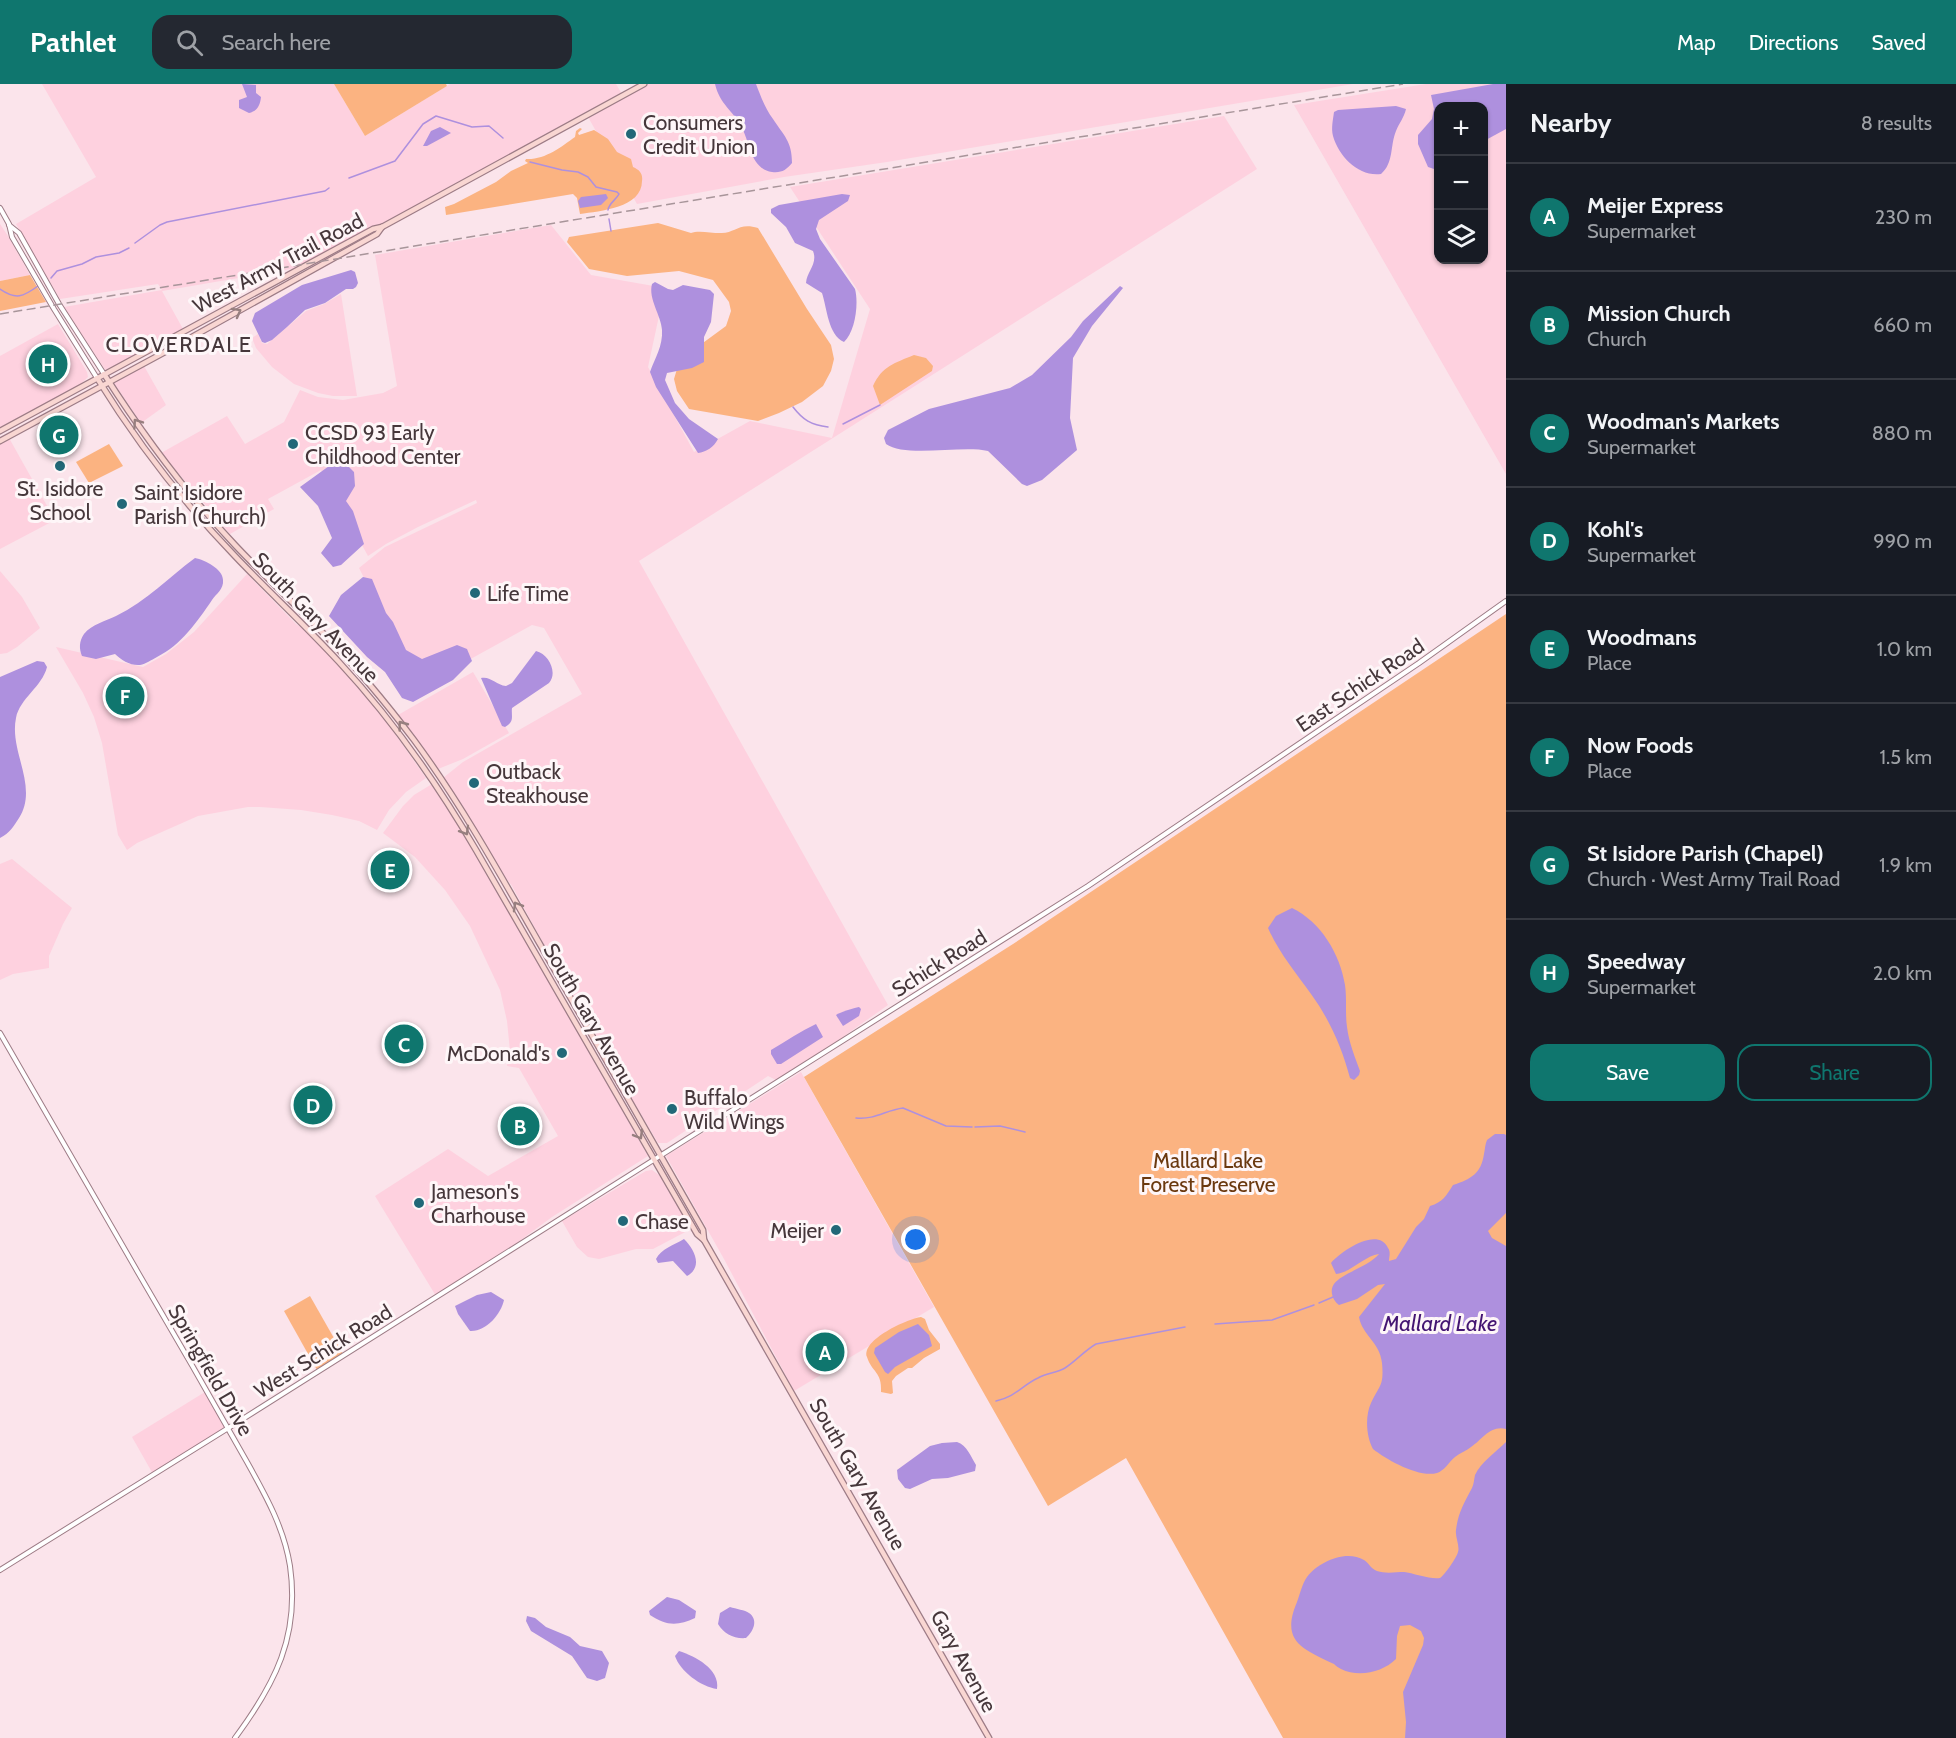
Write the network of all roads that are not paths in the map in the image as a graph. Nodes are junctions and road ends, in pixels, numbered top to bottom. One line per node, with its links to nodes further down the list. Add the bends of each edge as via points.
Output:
1 (644, 84): 4 (main road, West Army Trail Road)
2 (0, 208): 3 (street)
3 (9, 224): 5 (street, South Gary Avenue); 6 (street, South Gary Avenue, via 17,246)
4 (382, 227): 5 (main road, West Army Trail Road); 7 (main road, West Army Trail Road, one-way to 4, via 377,234)
5 (104, 374): 6 (main road, West Army Trail Road); 7 (main road, South Gary Avenue)
6 (97, 378): 8 (main road, South Gary Avenue); 9 (main road, West Army Trail Road)
7 (110, 383): 8 (main road, West Army Trail Road); 11 (main road, South Gary Avenue, one-way to 7, via 176,476)
8 (102, 387): 10 (main road, West Army Trail Road); 12 (main road, South Gary Avenue, via 164,474)
9 (0, 432)
10 (0, 441)
11 (233, 543): 12 (main road); 16 (main road, South Gary Avenue, one-way to 11, via 437,772 356,668)
12 (227, 548): 17 (main road, South Gary Avenue, one-way to 17, via 345,668 426,770)
13 (1506, 601): 14 (street, East Schick Road)
14 (1230, 791): 16 (street, Schick Road, via 1050,911)
15 (0, 1033): 19 (street, Springfield Drive)
16 (660, 1155): 17 (street, West Schick Road); 18 (main road, South Gary Avenue, via 703,1230)
17 (653, 1160): 18 (main road, South Gary Avenue); 19 (street, West Schick Road)
18 (704, 1240): 21 (main road, South Gary Avenue)
19 (228, 1428): 20 (street, West Schick Road); 22 (street, Springfield Drive, via 274,1511 290,1567 292,1590 288,1638 280,1663 265,1695)
20 (0, 1570)
21 (911, 1600): 23 (main road, Gary Avenue)
22 (235, 1738)
23 (988, 1738)

